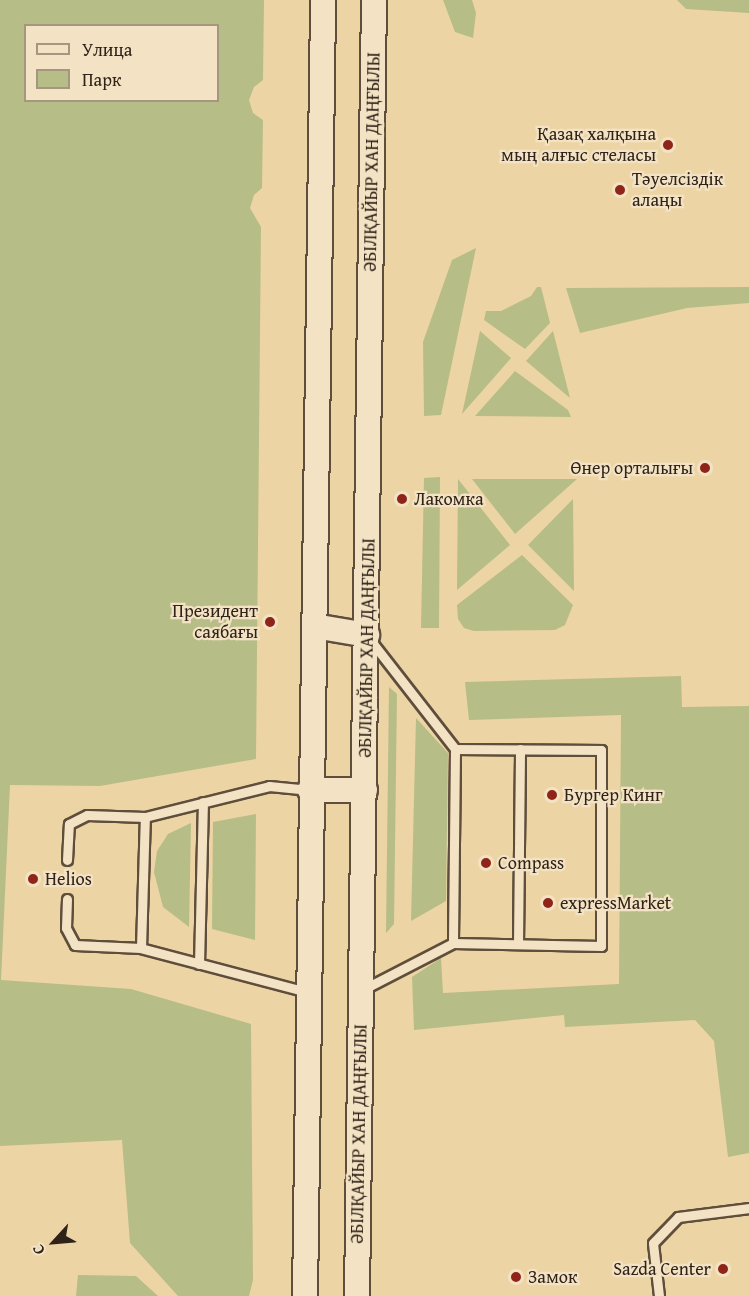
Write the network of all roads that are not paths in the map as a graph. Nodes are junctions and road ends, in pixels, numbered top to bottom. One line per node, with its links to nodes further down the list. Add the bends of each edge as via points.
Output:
1 (323, 0): 3 (main road)
2 (374, 0): 4 (main road, ӘБІЛҚАЙЫР ХАН ДАҢҒЫЛЫ)
3 (314, 626): 4 (main road); 7 (main road)
4 (367, 635): 5 (lane); 8 (main road, ӘБІЛҚАЙЫР ХАН ДАҢҒЫЛЫ)
5 (455, 749): 6 (lane); 13 (lane)
6 (520, 749): 14 (lane); 14 (lane, via 601,750 601,946)
7 (310, 790): 8 (main road); 9 (lane, via 269,786); 18 (main road)
8 (365, 790): 17 (main road, ӘБІЛҚАЙЫР ХАН ДАҢҒЫЛЫ)
9 (203, 802): 10 (lane); 16 (lane)
10 (145, 817): 11 (lane, via 87,815 69,824); 15 (lane)
11 (68, 860)
12 (67, 899): 15 (lane, via 66,928 75,945)
13 (453, 943): 14 (lane); 17 (lane)
14 (518, 944)
15 (141, 948): 16 (lane)
16 (199, 964): 18 (lane)
17 (363, 990): 21 (main road, ӘБІЛҚАЙЫР ХАН ДАҢҒЫЛЫ)
18 (309, 993): 20 (main road)
19 (749, 1208): 22 (lane, via 678,1217 653,1243)
20 (304, 1296)
21 (357, 1296)
22 (659, 1296)

